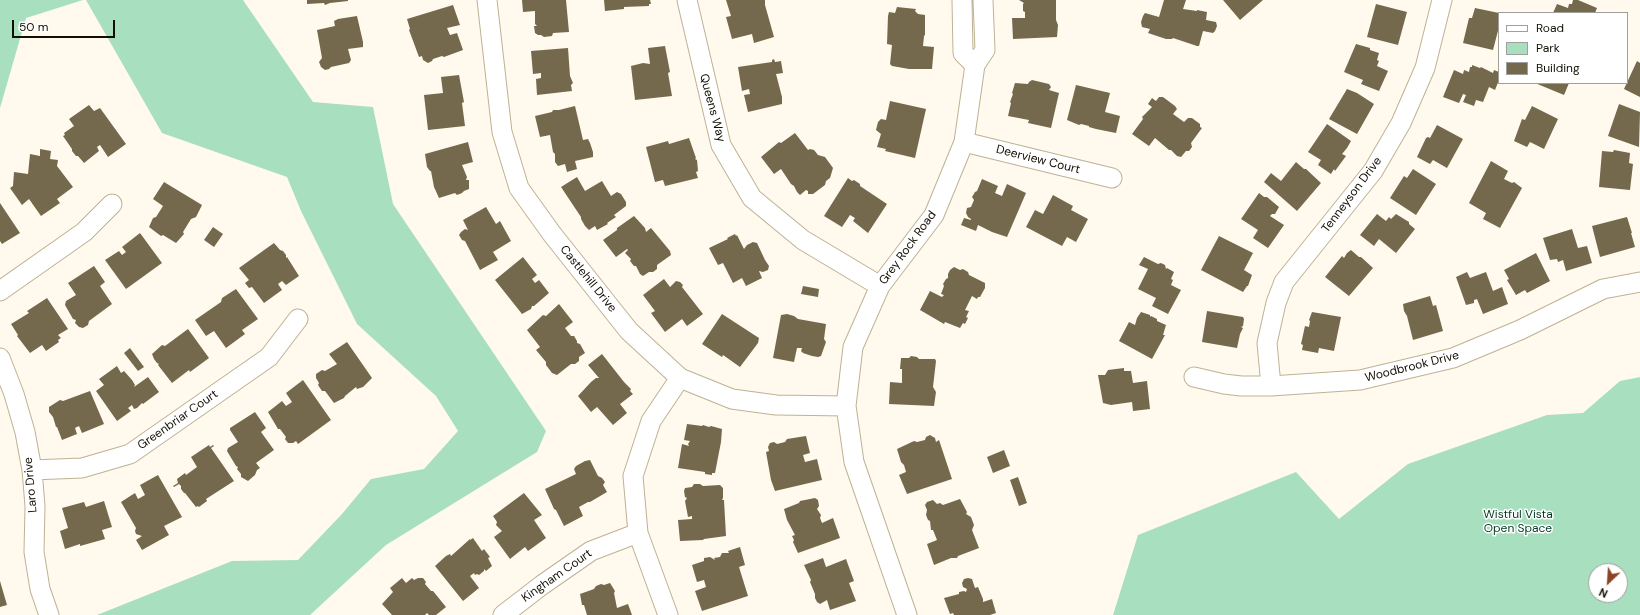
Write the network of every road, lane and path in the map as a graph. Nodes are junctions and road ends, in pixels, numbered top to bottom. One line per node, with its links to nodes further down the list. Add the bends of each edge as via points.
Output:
1 (487, 0): 16 (street, Castlehill Drive, via 502,132 519,188 629,331)
2 (687, 0): 11 (street, Queens Way, via 721,145 752,198 802,240)
3 (962, 0): 6 (street, via 963,53)
4 (983, 0): 6 (street, Grey Rock Road, via 985,50)
5 (1442, 0): 17 (street, Tenneyson Drive, via 1425,68 1401,123 1373,171 1284,282 1276,302 1268,343)
6 (975, 65): 7 (street, Grey Rock Road)
7 (964, 142): 8 (street, Deerview Court); 11 (street, Grey Rock Road, via 934,215)
8 (1112, 178)
9 (112, 204): 12 (street, via 84,232)
10 (1640, 282): 17 (street, Woodbrook Drive, via 1603,289 1520,330 1453,358 1360,380)
11 (880, 286): 18 (street, Grey Rock Road, via 853,347)
12 (0, 291)
13 (298, 319): 19 (street, Greenbriar Court, via 269,357 130,454 82,468)
14 (0, 358): 19 (street, Laro Drive, via 25,432)
15 (1194, 377): 17 (street, Woodbrook Drive, via 1230,385)
16 (680, 378): 18 (street, Castlehill Drive, via 732,399 776,405); 20 (street, via 651,421 633,476)
17 (1271, 386)
18 (846, 406): 24 (street, Grey Rock Road, via 854,462)
19 (32, 470): 21 (street, Laro Drive, via 34,552 40,589)
20 (638, 533): 22 (street, Kingham Court, via 591,551); 23 (street)
21 (49, 615)
22 (503, 615)
23 (668, 615)
24 (907, 615)

